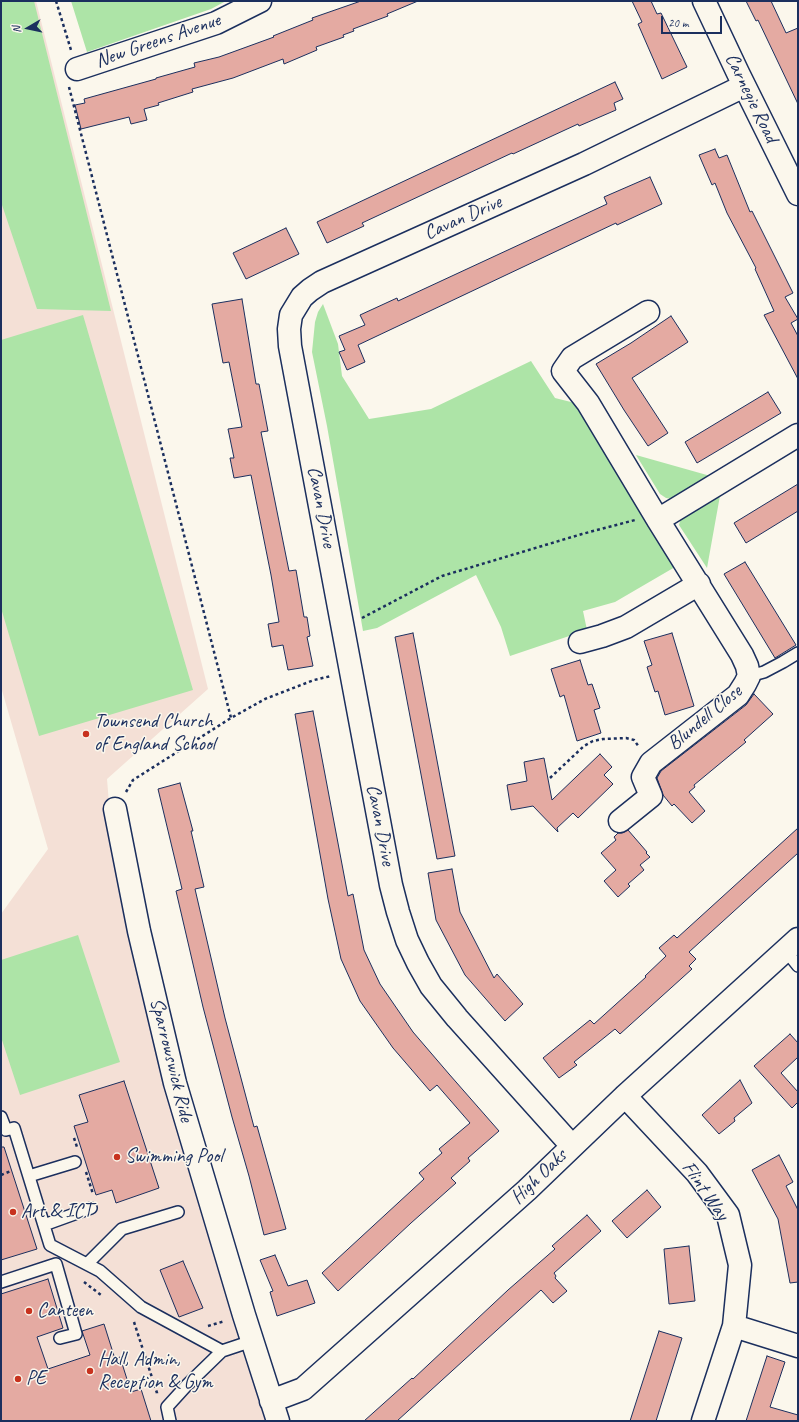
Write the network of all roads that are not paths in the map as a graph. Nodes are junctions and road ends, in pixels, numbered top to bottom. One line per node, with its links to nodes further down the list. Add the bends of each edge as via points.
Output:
1 (260, 1): 3 (street, New Greens Avenue, via 216,23)
2 (704, 1): 4 (street, Carnegie Road)
3 (77, 69)
4 (744, 86): 5 (street, Carnegie Road); 18 (street, Cavan Drive, via 584,164 322,282 302,297 291,315 290,346 391,885 407,940 431,986)
5 (798, 194)
6 (648, 312): 8 (street, Blundell Close, via 572,358 563,371 588,403)
7 (798, 435): 8 (street)
8 (656, 517): 9 (street, Blundell Close)
9 (699, 584): 10 (street, via 626,628); 12 (street, Blundell Close, via 742,655)
10 (580, 642)
11 (798, 653): 12 (lane, via 764,672)
12 (749, 676): 14 (street, Blundell Close, via 738,695 651,763 643,777 651,796)
13 (115, 809): 30 (street, Sparrowswick Ride, via 139,931 175,1083)
14 (620, 821)
15 (794, 952): 16 (street, High Oaks)
16 (625, 1096): 18 (street, High Oaks); 28 (street, Flint Way, via 697,1173 728,1215 740,1265)
17 (1, 1117): 20 (lane, via 6,1130 14,1128)
18 (572, 1146): 33 (street, High Oaks, via 527,1190 303,1389)
19 (76, 1162): 20 (lane)
20 (29, 1176): 23 (lane)
21 (91, 1208): 23 (lane)
22 (178, 1212): 26 (lane, via 122,1229)
23 (44, 1225): 24 (lane, via 50,1245)
24 (63, 1252): 25 (lane); 26 (lane)
25 (56, 1264): 27 (lane); 29 (lane, via 76,1334)
26 (87, 1264): 32 (lane, via 100,1271 141,1307)
27 (1, 1282)
28 (734, 1326): 31 (street); 35 (street, Flint Way)
29 (60, 1338)
30 (252, 1341): 32 (lane); 33 (street, Sparrowswick Ride)
31 (798, 1346)
32 (222, 1351): 34 (lane, via 186,1385 168,1407)
33 (274, 1411)
34 (170, 1421)
35 (703, 1421)

